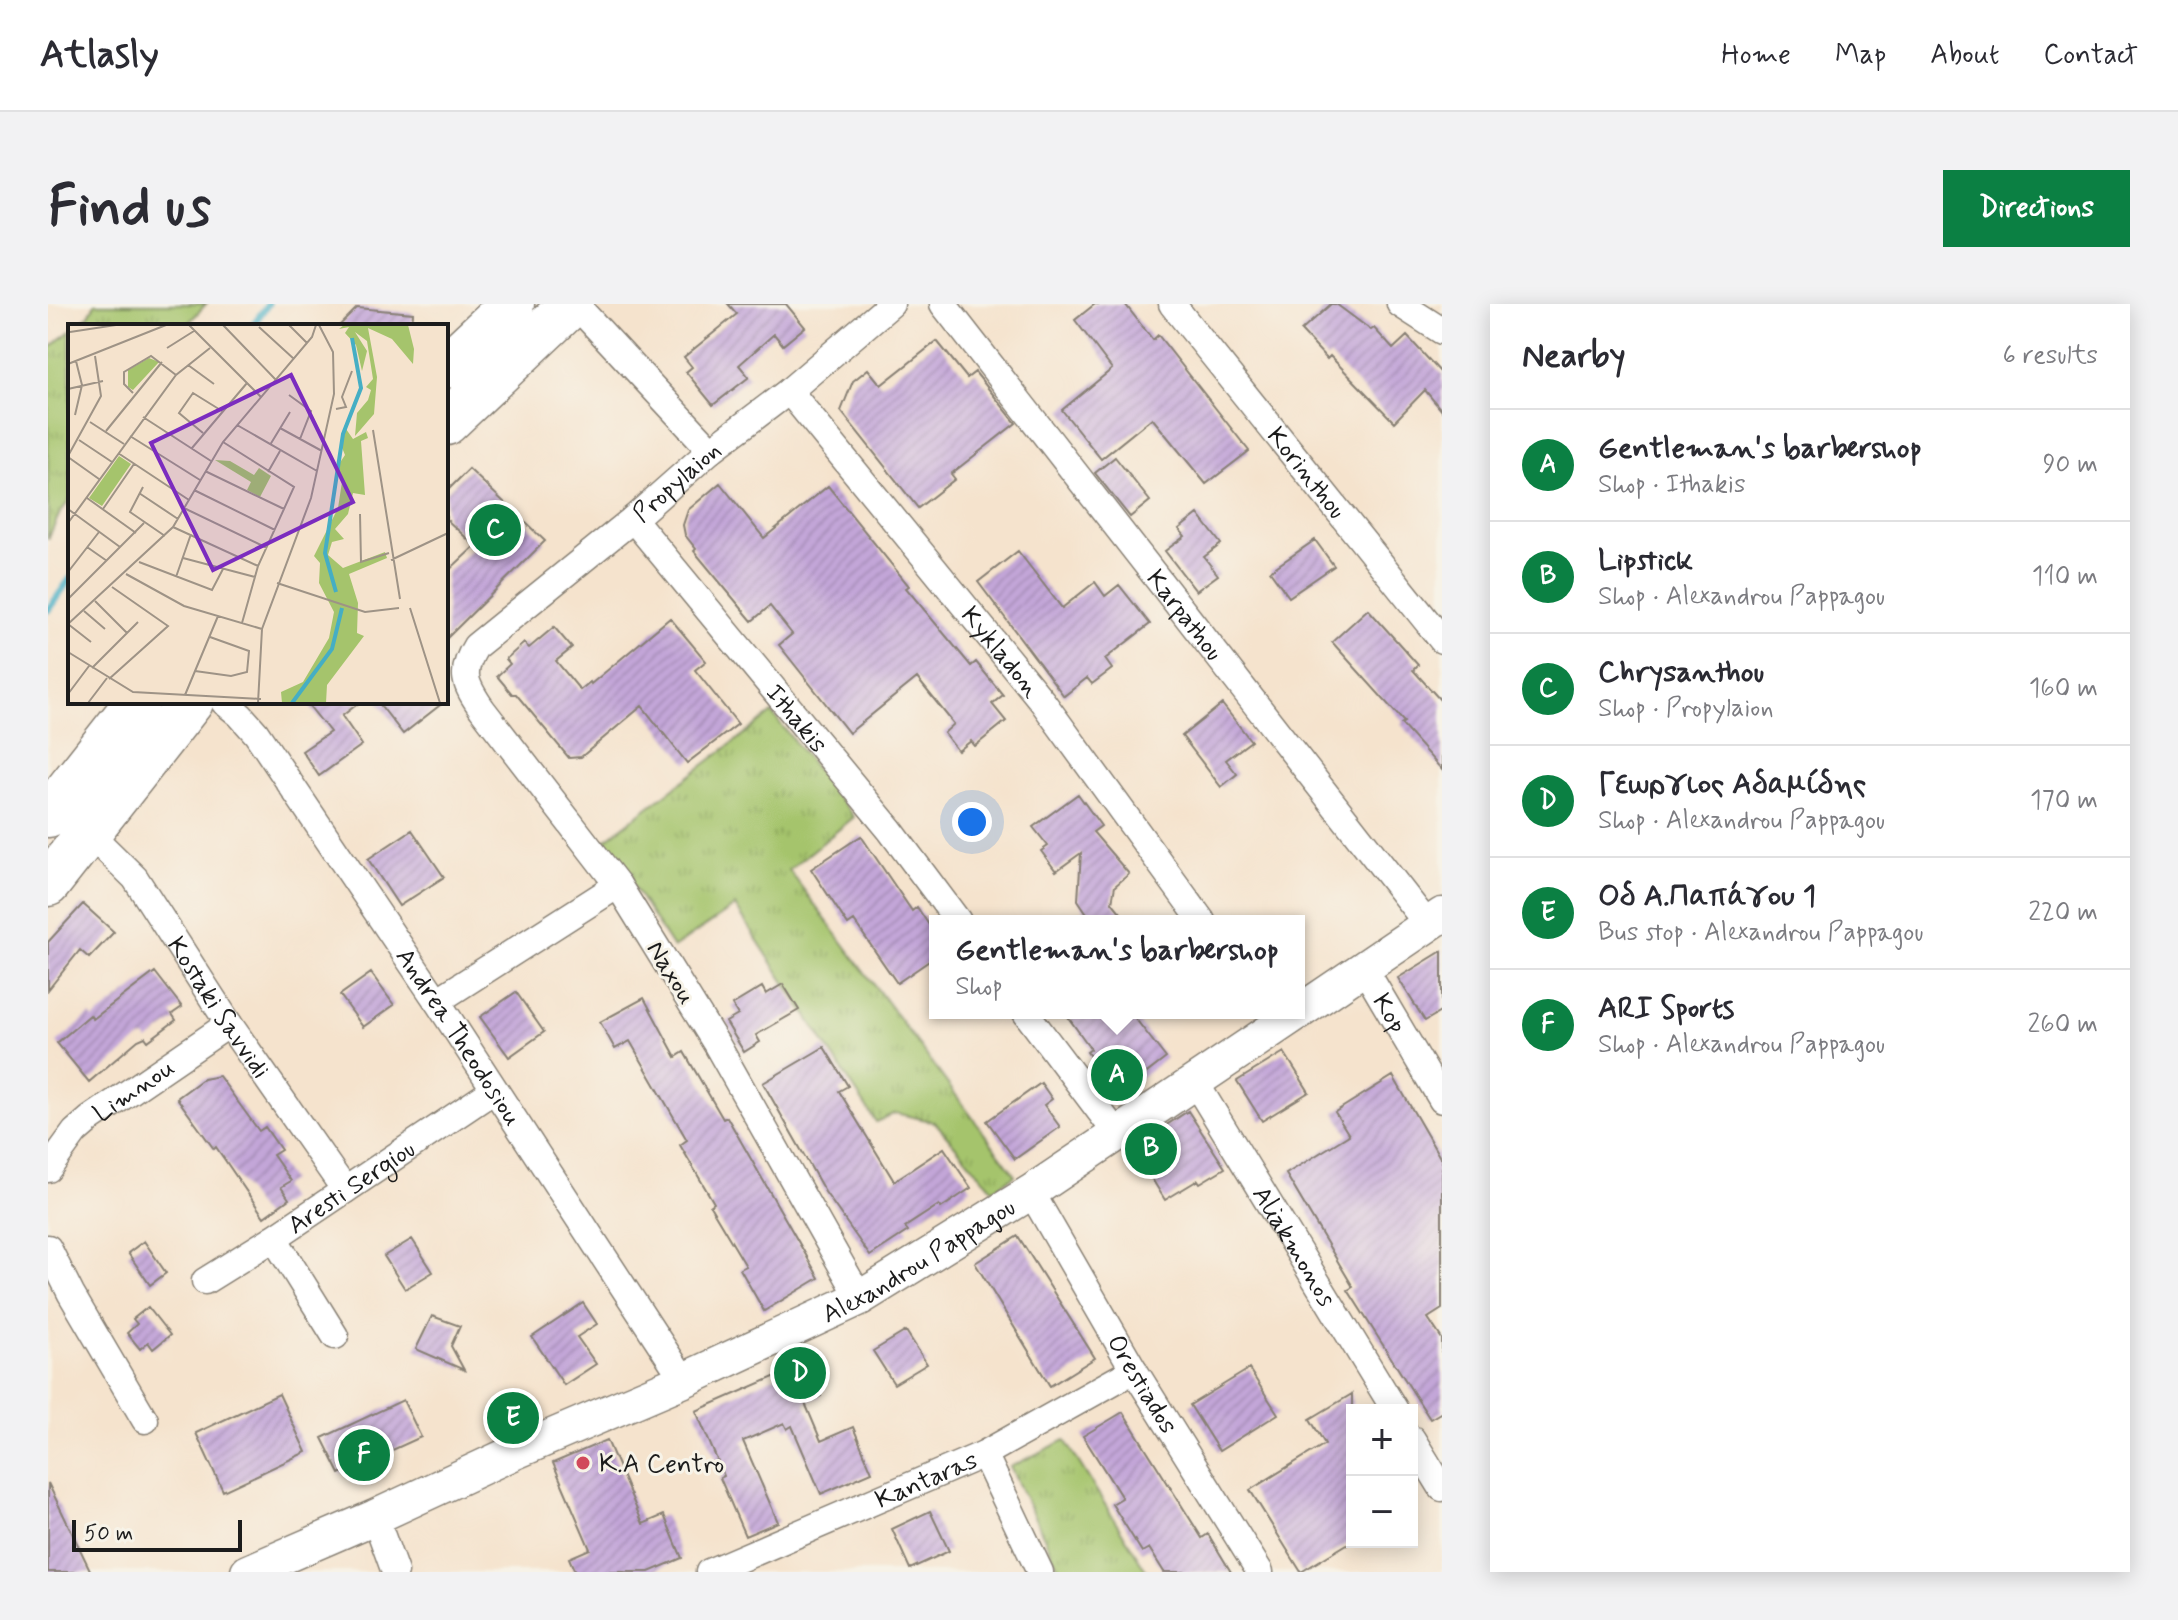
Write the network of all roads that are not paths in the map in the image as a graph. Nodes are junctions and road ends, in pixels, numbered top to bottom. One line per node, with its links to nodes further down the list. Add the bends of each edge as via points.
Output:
1 (512, 304): 8 (highway)
2 (574, 304): 10 (highway); 11 (street)
3 (891, 304): 9 (street, Propylaion)
4 (943, 304): 24 (street, Karpathou)
5 (1172, 304): 13 (street, Korinthou)
6 (1400, 304): 7 (street)
7 (1442, 331)
8 (448, 364)
9 (789, 391): 11 (street, Propylaion); 23 (street, Kykladon, via 1042,701)
10 (448, 421)
11 (711, 450): 12 (street, Propylaion)
12 (633, 519): 14 (street, Propylaion, via 476,646); 22 (street, Ithakis, via 890,830)
13 (1442, 640)
14 (467, 661): 21 (street, Naxou, via 465,676 482,709)
15 (135, 704): 18 (highway)
16 (189, 704): 19 (highway)
17 (226, 704): 26 (street, Andrea Theodosiou, via 256,733)
18 (48, 815)
19 (88, 832): 20 (highway); 30 (street, Kostaki Savvidi, via 135,878)
20 (48, 884)
21 (618, 885): 26 (street); 41 (street, Naxou, via 717,1045)
22 (954, 915)
23 (1198, 915)
24 (1435, 920): 25 (street, Alexandrou Pappagou)
25 (1364, 968): 27 (street, Alexandrou Pappagou); 33 (street, Kop)
26 (437, 1001): 32 (street, Andrea Theodosiou)
27 (1305, 1004)
28 (1031, 1019): 34 (street)
29 (1282, 1019): 31 (street, Alexandrou Pappagou)
30 (229, 1024): 35 (street, Limnou, via 90,1119); 36 (street, Kostaki Savvidi)
31 (1195, 1082): 34 (street, Alexandrou Pappagou); 45 (street, Aliakmonos)
32 (494, 1090): 36 (street, Aresti Sergiou); 44 (street, Andrea Theodosiou)
33 (1442, 1100)
34 (1117, 1134): 37 (street, Alexandrou Pappagou)
35 (48, 1169)
36 (345, 1190): 38 (street, Aresti Sergiou)
37 (1031, 1192): 41 (street, Alexandrou Pappagou); 43 (street, Orestiados)
38 (274, 1238): 40 (street, Aresti Sergiou); 42 (street)
39 (48, 1248): 46 (street)
40 (205, 1281)
41 (860, 1298): 44 (street, Alexandrou Pappagou)
42 (335, 1336)
43 (1134, 1370): 48 (street, Kantaras); 56 (street, Orestiados)
44 (684, 1380): 50 (street, Alexandrou Pappagou)
45 (1391, 1404)
46 (145, 1420)
47 (1418, 1449): 49 (street)
48 (984, 1454): 51 (street, Kantaras); 55 (street)
49 (1442, 1488)
50 (375, 1517): 52 (street, Alexandrou Pappagou); 53 (street)
51 (754, 1564): 54 (street, Kantaras)
52 (248, 1572)
53 (395, 1572)
54 (709, 1572)
55 (1040, 1572)
56 (1260, 1572)

